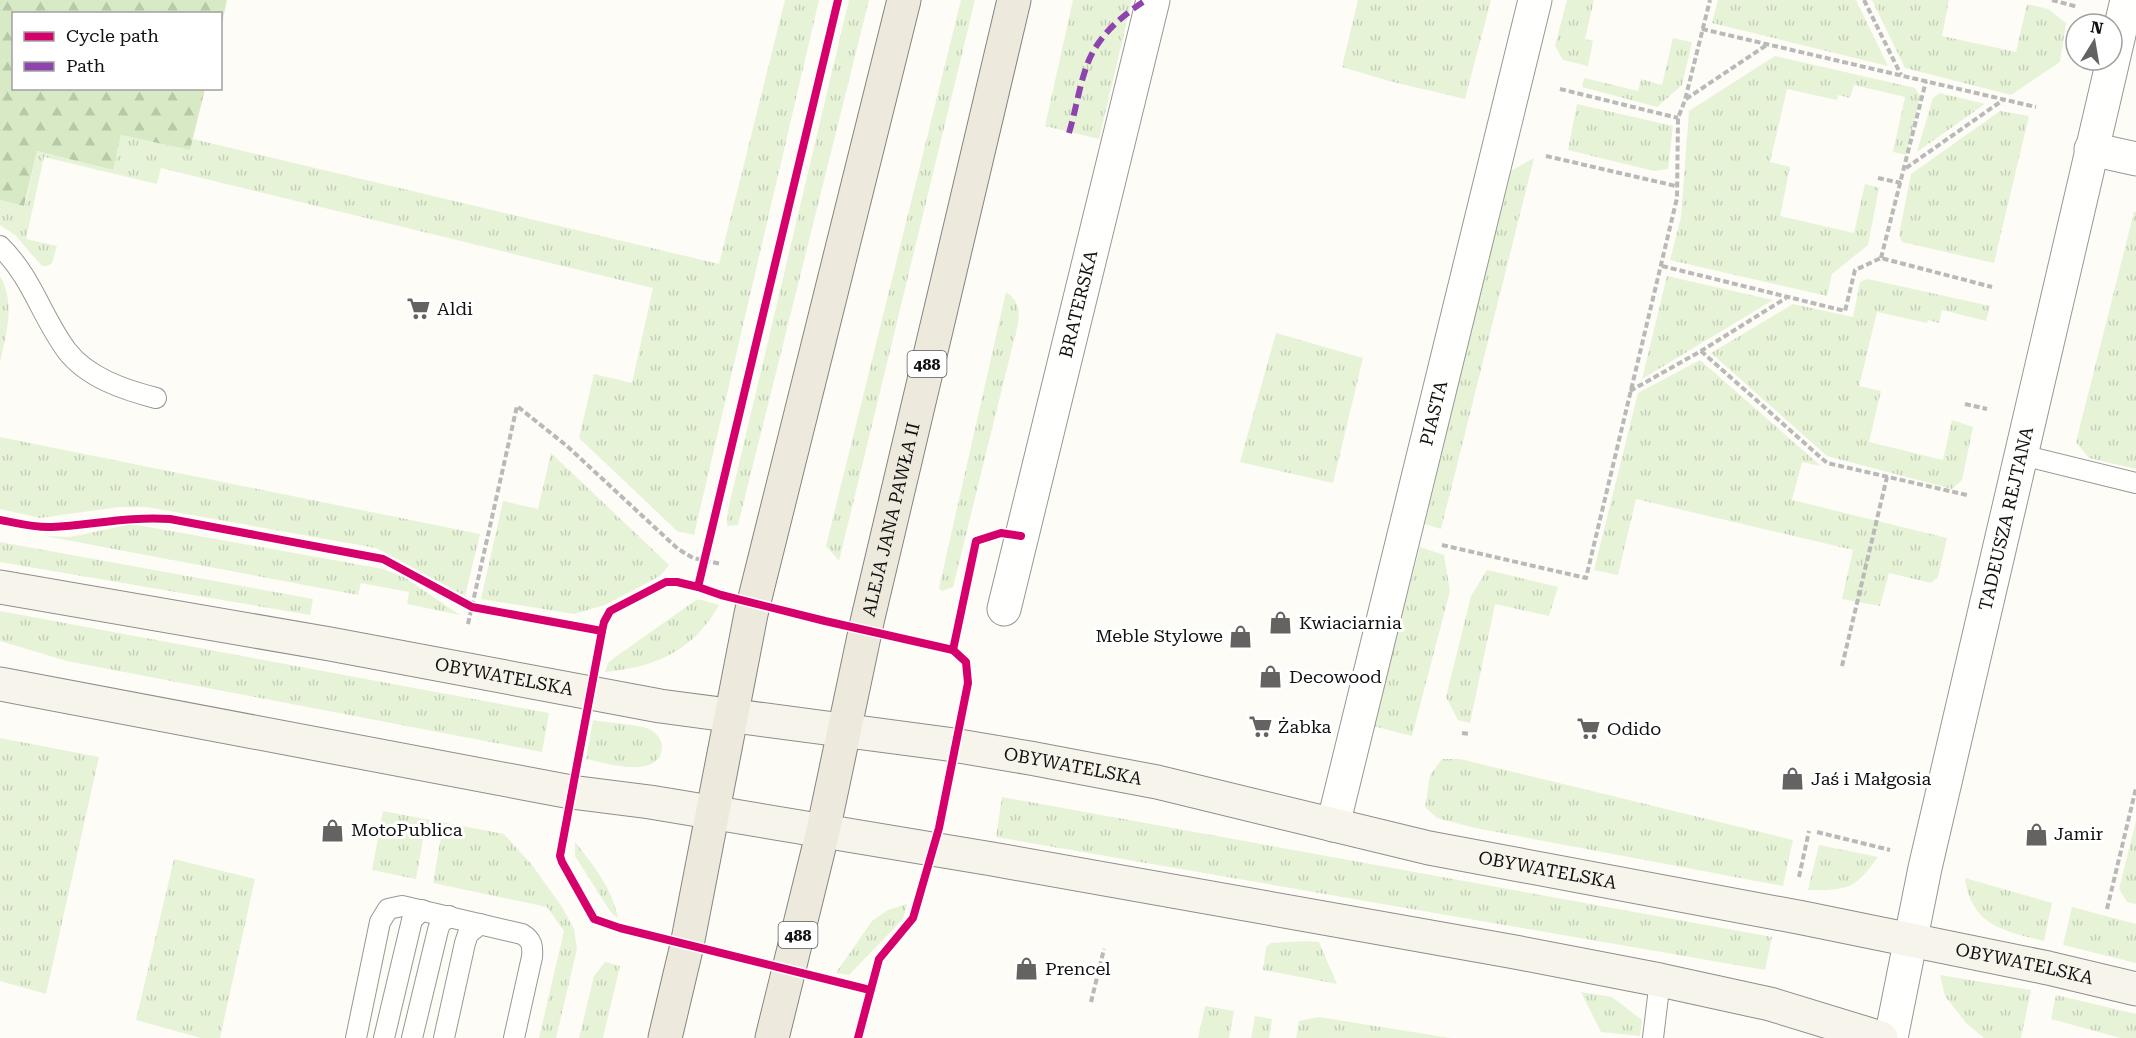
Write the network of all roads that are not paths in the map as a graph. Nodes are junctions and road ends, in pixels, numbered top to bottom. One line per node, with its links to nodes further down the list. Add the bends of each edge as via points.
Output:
1 (904, 0): 15 (main road, via 751,614)
2 (1014, 0): 16 (main road, ALEJA JANA PAWŁA II / 488)
3 (1153, 0): 13 (street, BRATERSKA)
4 (1535, 0): 18 (street, PIASTA)
5 (2127, 0): 6 (street, TADEUSZA REJTANA)
6 (2091, 149): 7 (street); 10 (street, TADEUSZA REJTANA)
7 (2136, 159)
8 (0, 246): 9 (lane, via 16,262 69,353 95,375)
9 (156, 398)
10 (2022, 455): 11 (lane); 23 (street, TADEUSZA REJTANA)
11 (2136, 483)
12 (0, 587): 15 (main road, OBYWATELSKA, via 650,704)
13 (1004, 609)
14 (0, 684): 17 (main road, via 571,792)
15 (732, 715): 16 (main road, OBYWATELSKA); 17 (main road)
16 (844, 730): 18 (main road, OBYWATELSKA, via 947,744 1157,782); 19 (main road, ALEJA JANA PAWŁA II / 488)
17 (712, 813): 19 (main road); 31 (main road)
18 (1333, 825): 23 (main road, OBYWATELSKA, via 1429,848)
19 (823, 831): 24 (main road, via 1286,910); 32 (main road, ALEJA JANA PAWŁA II / 488)
20 (422, 910): 21 (lane); 26 (lane, via 402,906 388,909 380,922); 27 (lane, via 412,920)
21 (449, 916): 22 (lane); 28 (lane, via 438,930)
22 (480, 924): 29 (lane, via 468,934 465,943); 30 (lane, via 522,934 533,947)
23 (1911, 940): 25 (main road, OBYWATELSKA); 35 (street, TADEUSZA REJTANA)
24 (1660, 980): 33 (lane); 34 (main road, via 1770,1004)
25 (2136, 989)
26 (356, 1038)
27 (384, 1038)
28 (412, 1038)
29 (444, 1038)
30 (514, 1038)
31 (665, 1038)
32 (772, 1038)
33 (1653, 1038)
34 (1881, 1038)
35 (1891, 1038)

